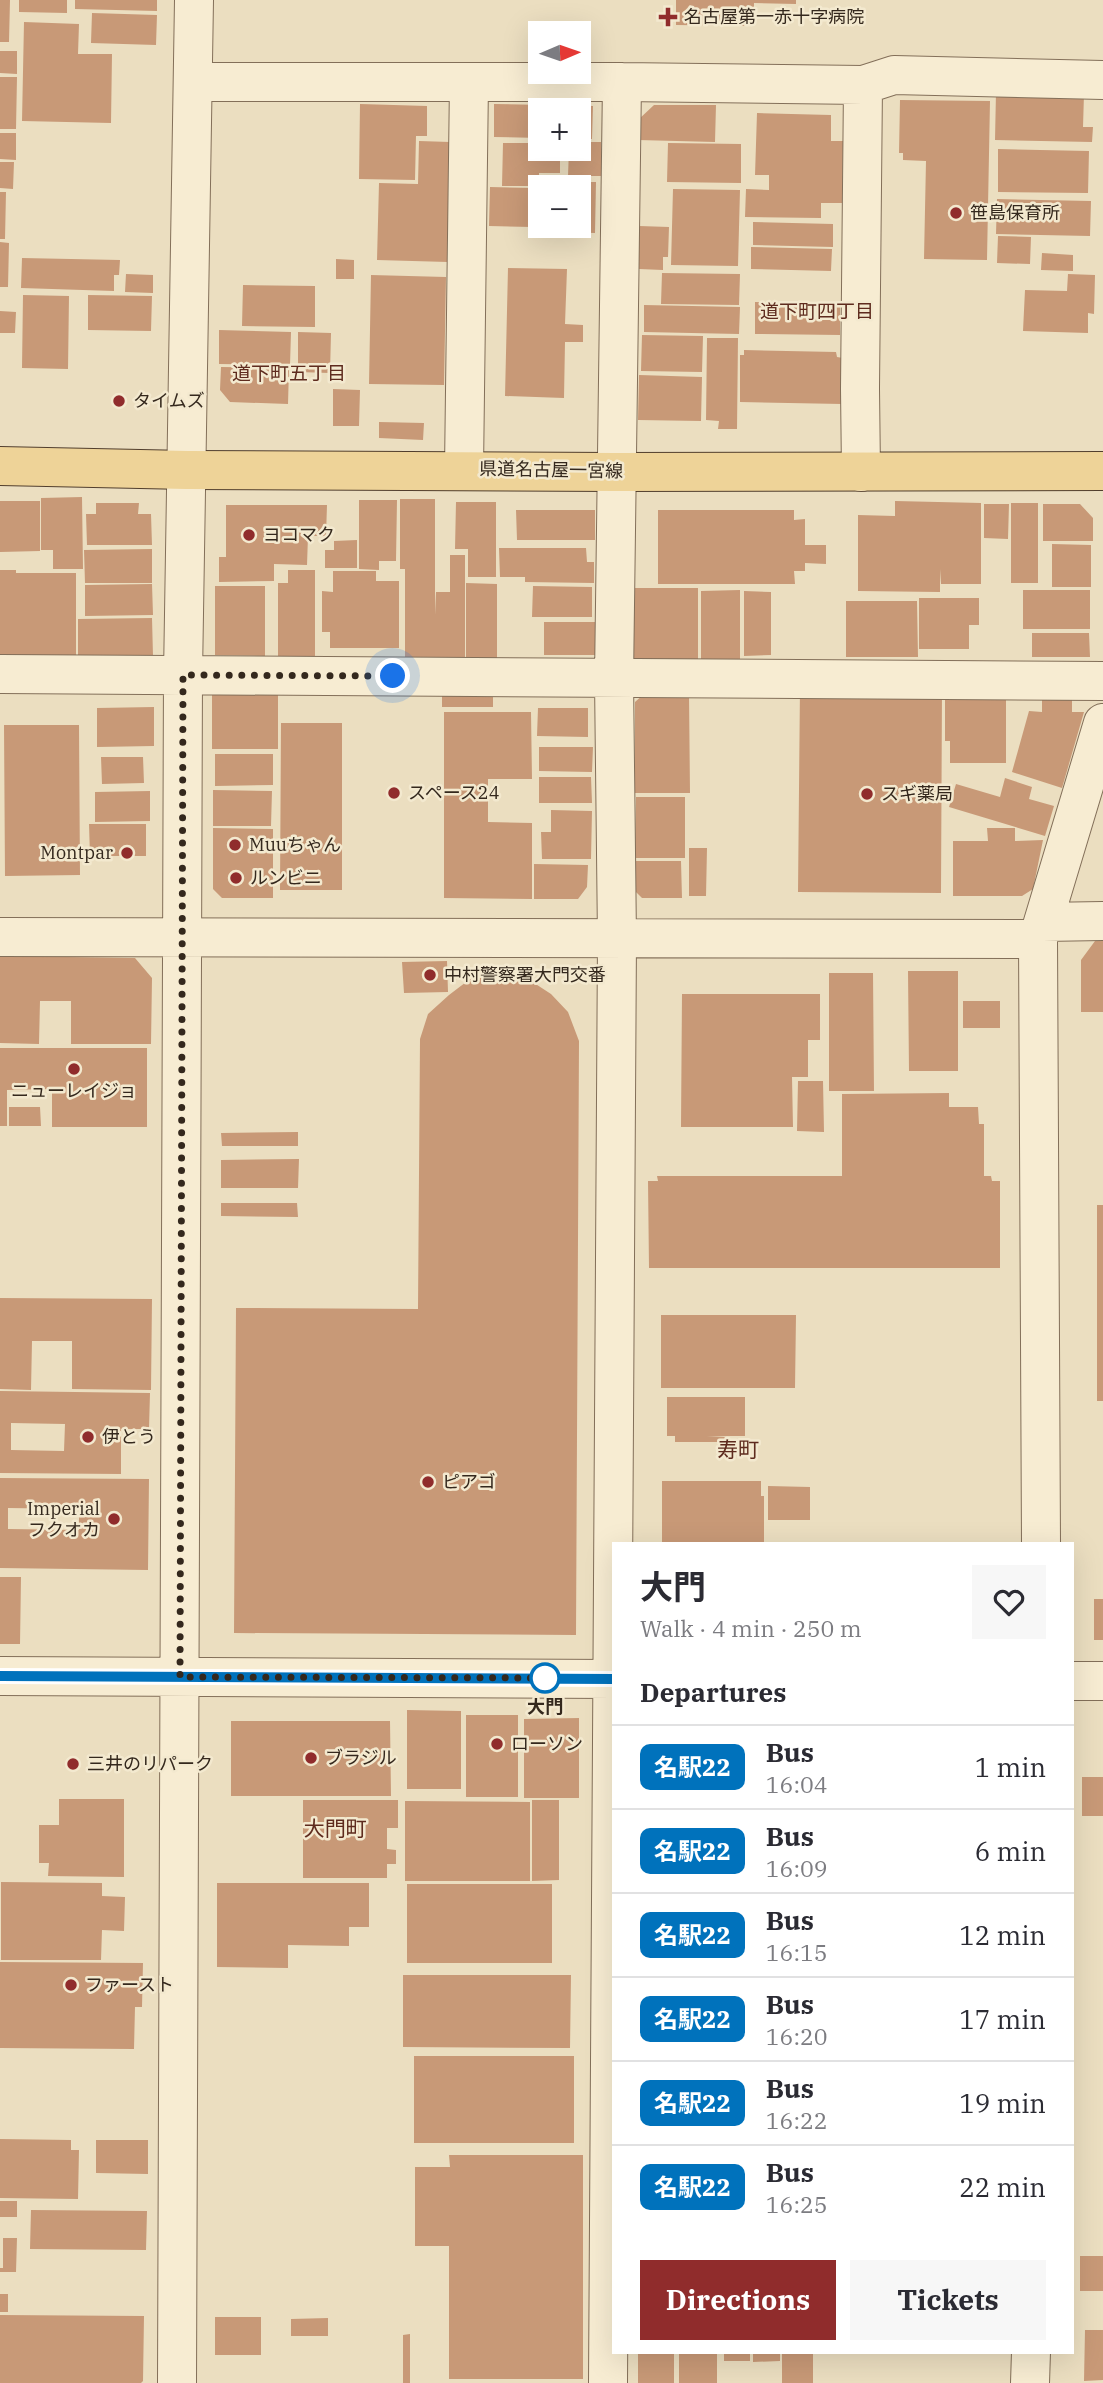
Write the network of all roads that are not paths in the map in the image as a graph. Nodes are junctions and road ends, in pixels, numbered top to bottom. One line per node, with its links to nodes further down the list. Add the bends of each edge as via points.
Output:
1 (194, 0): 3 (street)
2 (1103, 80): 6 (street, via 894,75)
3 (192, 82): 4 (street); 9 (street)
4 (470, 82): 5 (street); 8 (street)
5 (622, 82): 6 (street); 11 (street)
6 (863, 85): 12 (street)
7 (0, 466): 9 (main road, 県道名古屋一宮線)
8 (464, 469): 9 (main road, 県道名古屋一宮線); 11 (main road, 県道名古屋一宮線)
9 (187, 470): 14 (street)
10 (1103, 471): 12 (main road, 県道名古屋一宮線)
11 (617, 472): 12 (main road, 県道名古屋一宮線); 15 (street)
12 (861, 472)
13 (0, 674): 14 (street)
14 (183, 675): 15 (street); 21 (street)
15 (614, 679): 16 (street); 22 (street)
16 (1103, 681)
17 (1103, 723): 19 (street)
18 (1103, 921): 19 (street)
19 (1041, 930): 22 (street); 24 (street)
20 (0, 937): 21 (street)
21 (181, 937): 22 (street); 26 (street)
22 (617, 939): 23 (street)
23 (614, 1542)
24 (1041, 1542)
25 (0, 1676): 26 (street)
26 (180, 1677): 27 (street); 32 (street)
27 (612, 1679)
28 (1074, 1681): 29 (street)
29 (1103, 1681)
30 (612, 1820): 33 (street)
31 (1031, 2354): 34 (street)
32 (177, 2383)
33 (608, 2383)
34 (1030, 2383)

